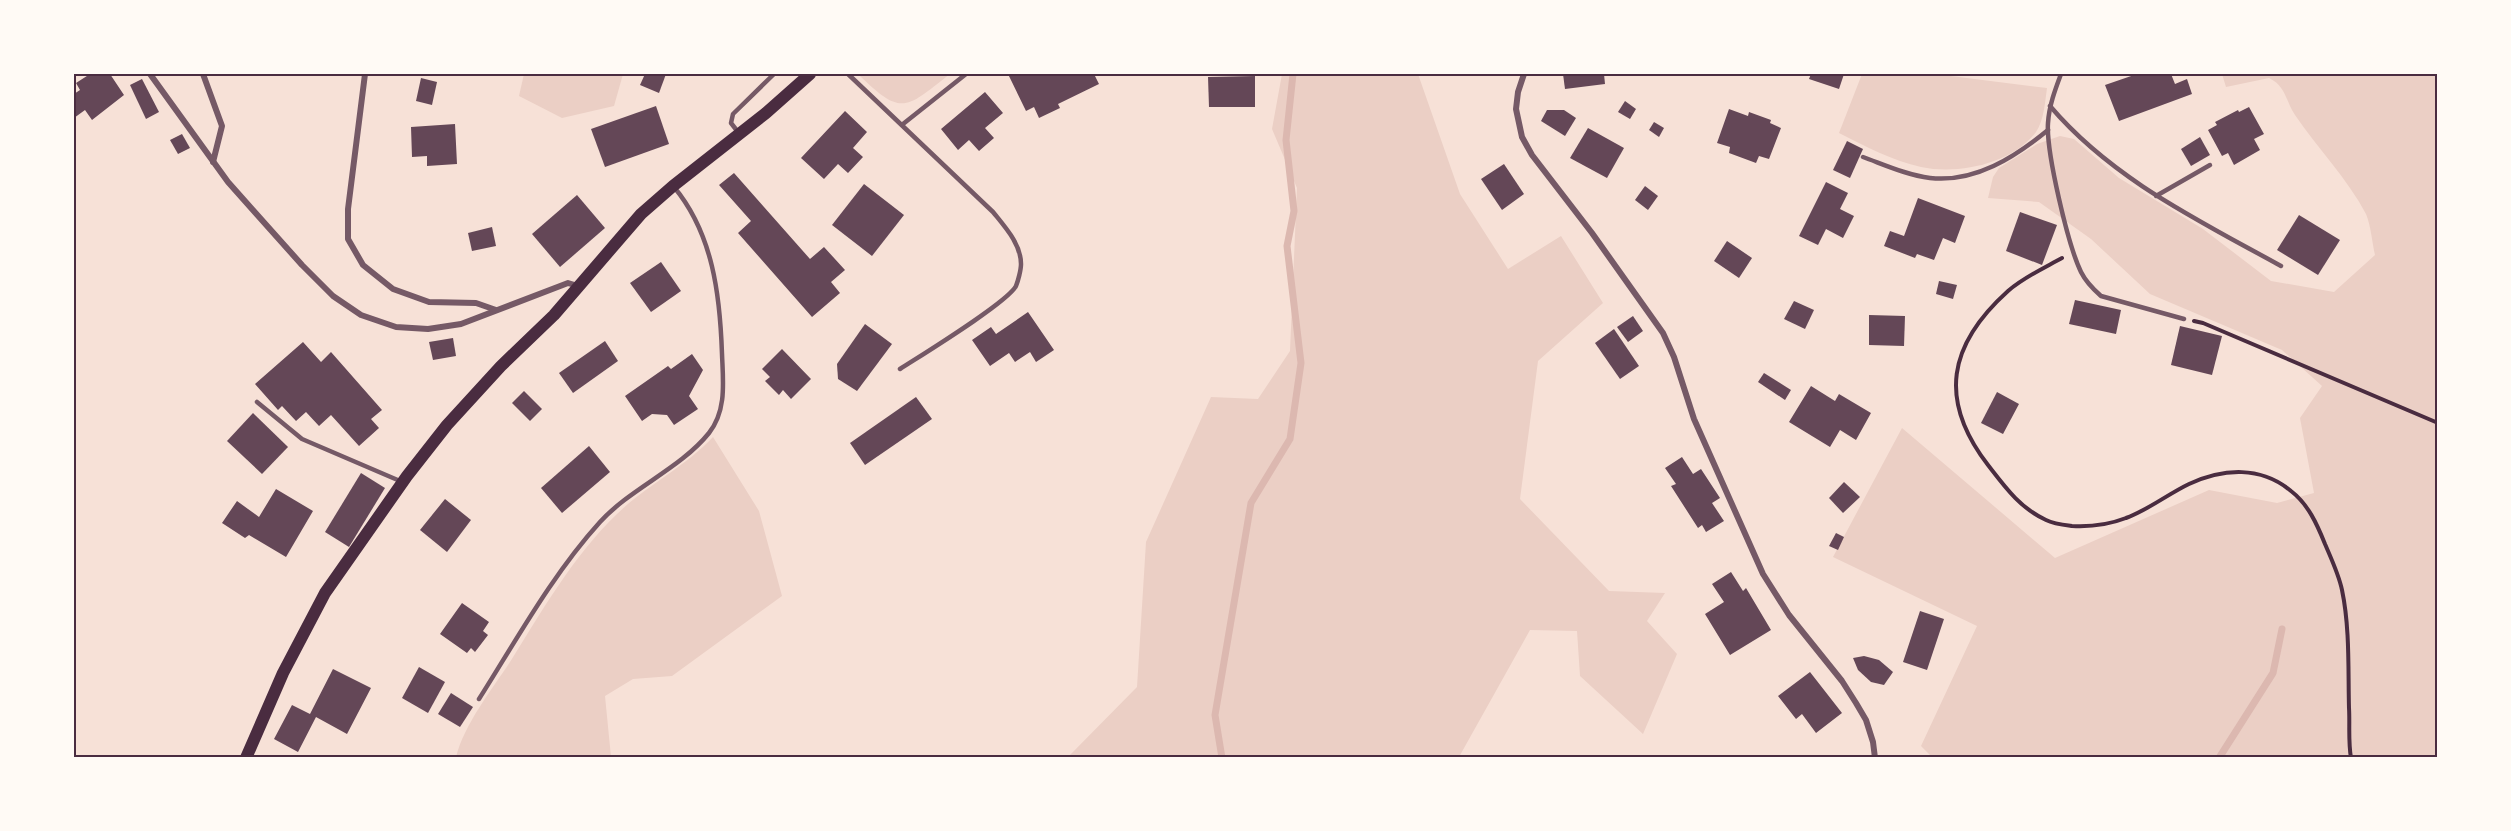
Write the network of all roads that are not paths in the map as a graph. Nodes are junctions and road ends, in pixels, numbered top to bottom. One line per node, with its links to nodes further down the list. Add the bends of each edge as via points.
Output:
1 (150, 74): 15 (street)
2 (203, 74): 15 (street, via 222,126)
3 (365, 74): 21 (street, via 348,209 348,239 363,265 393,289 429,302 476,303)
4 (774, 74): 13 (lane, via 733,114 731,123)
5 (810, 74): 13 (main road)
6 (848, 74): 11 (lane)
7 (966, 74): 11 (lane)
8 (1524, 74): 28 (street, via 1516,109 1522,136 1663,333 1694,419 1763,574 1856,703 1866,720)
9 (2061, 74): 10 (lane)
10 (2050, 106): 12 (lane); 18 (lane, via 2092,148)
11 (903, 124): 23 (lane, via 1008,230 1021,264 1016,287 1001,301)
12 (2048, 130): 14 (lane, via 2007,160 1956,177 1918,176); 22 (lane, via 2059,197 2080,271 2091,288 2102,297)
13 (740, 134): 17 (main road)
14 (1863, 157)
15 (213, 162): 21 (street, via 318,282 361,315 396,327 428,329 461,324)
16 (2210, 165): 18 (lane)
17 (673, 186): 20 (main road, via 623,234); 26 (lane, via 696,221 716,279 722,352 721,407 713,427 700,442 629,495 583,542)
18 (2156, 196): 19 (lane)
19 (2280, 266)
20 (578, 286): 21 (street, via 568,283); 25 (main road, via 467,401)
21 (496, 310)
22 (2184, 319)
23 (900, 369)
24 (257, 402): 25 (lane, via 302,439)
25 (403, 482): 27 (main road, via 320,603 283,673)
26 (479, 699)
27 (246, 758)
28 (1875, 758)

